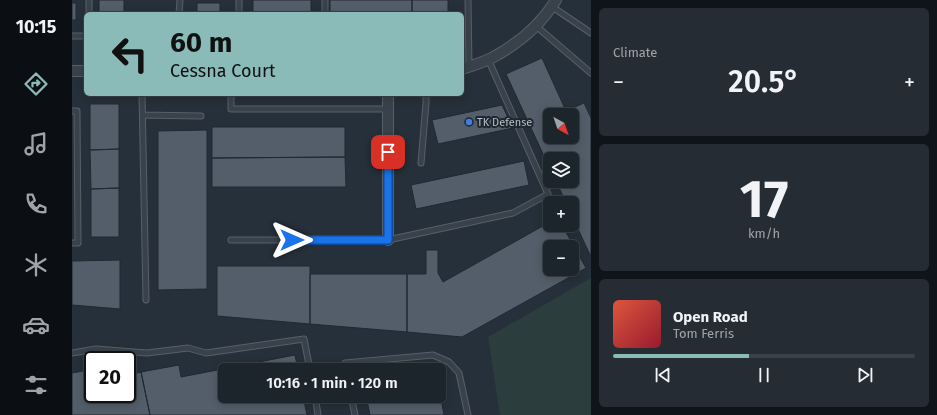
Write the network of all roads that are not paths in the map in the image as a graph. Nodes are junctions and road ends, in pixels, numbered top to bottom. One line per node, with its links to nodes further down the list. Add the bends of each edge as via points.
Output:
1 (89, 0): 7 (lane)
2 (180, 0): 8 (lane)
3 (239, 0): 9 (lane)
4 (325, 0): 10 (lane)
5 (468, 0): 16 (lane)
6 (552, 2): 11 (street); 12 (lane)
7 (89, 12)
8 (179, 12)
9 (239, 12)
10 (325, 12)
11 (536, 26): 15 (street, via 514,45); 19 (lane)
12 (591, 33)
13 (72, 36): 14 (lane)
14 (84, 36)
15 (488, 60): 16 (street); 30 (lane, via 548,194 513,213)
16 (465, 68)
17 (72, 71): 18 (street)
18 (84, 72)
19 (591, 73)
20 (142, 96): 26 (lane)
21 (231, 96): 24 (lane, via 231,109)
22 (388, 96): 24 (street)
23 (426, 96): 28 (lane)
24 (388, 110): 30 (street)
25 (72, 111): 31 (lane, via 77,111 78,243)
26 (143, 115): 27 (lane); 32 (lane)
27 (201, 116)
28 (421, 163)
29 (231, 240): 30 (lane)
30 (388, 240)
31 (72, 243)
32 (146, 300)
33 (72, 353): 34 (lane, via 96,349 147,353 188,348 206,353 304,339)
34 (309, 363)
35 (345, 363): 40 (lane, via 433,355 449,362 459,373)
36 (316, 403): 38 (lane)
37 (352, 403): 39 (lane)
38 (318, 415)
39 (355, 415)
40 (468, 415)

